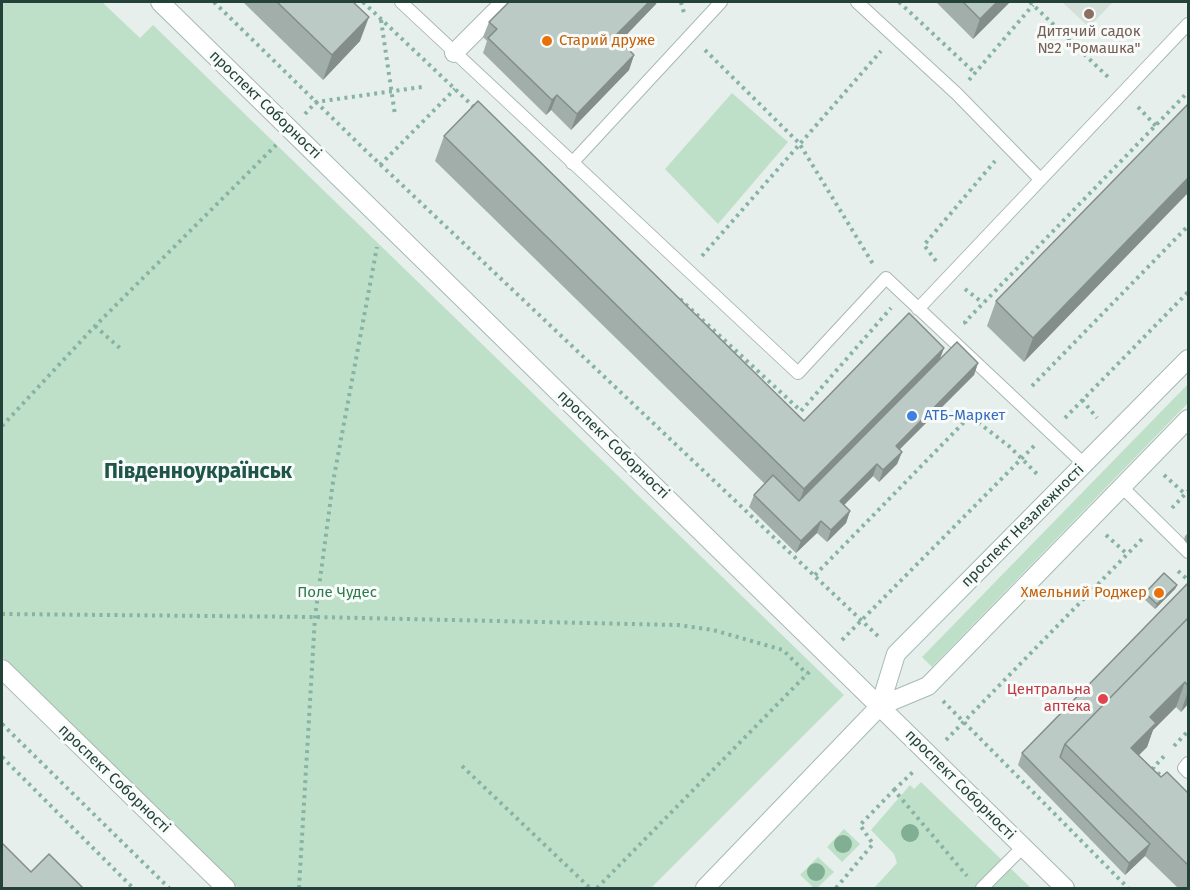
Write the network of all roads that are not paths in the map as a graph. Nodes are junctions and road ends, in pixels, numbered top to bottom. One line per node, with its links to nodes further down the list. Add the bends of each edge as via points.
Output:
1 (160, 2): 17 (street, проспект Соборності)
2 (401, 2): 7 (lane)
3 (505, 2): 7 (street)
4 (721, 2): 8 (lane)
5 (856, 2): 9 (lane, via 957,94)
6 (1188, 24): 9 (lane)
7 (454, 53): 8 (lane)
8 (572, 163): 10 (lane, via 798,373 886,278)
9 (1040, 179): 10 (lane)
10 (918, 309): 13 (lane)
11 (1188, 359): 13 (street, проспект Незалежності)
12 (1188, 419): 14 (street, проспект Незалежності)
13 (1084, 464): 17 (street, проспект Незалежності, via 896,654)
14 (1122, 487): 15 (lane); 17 (street, проспект Незалежності, via 928,686)
15 (1188, 552)
16 (2, 669): 21 (street, проспект Соборності)
17 (880, 706): 20 (street, проспект Соборності); 22 (street, проспект Незалежності)
18 (1188, 763): 19 (lane, via 1184,768)
19 (1188, 772)
20 (1022, 848): 23 (lane); 24 (street, проспект Соборності)
21 (226, 888)
22 (705, 888)
23 (982, 888)
24 (1065, 888)

